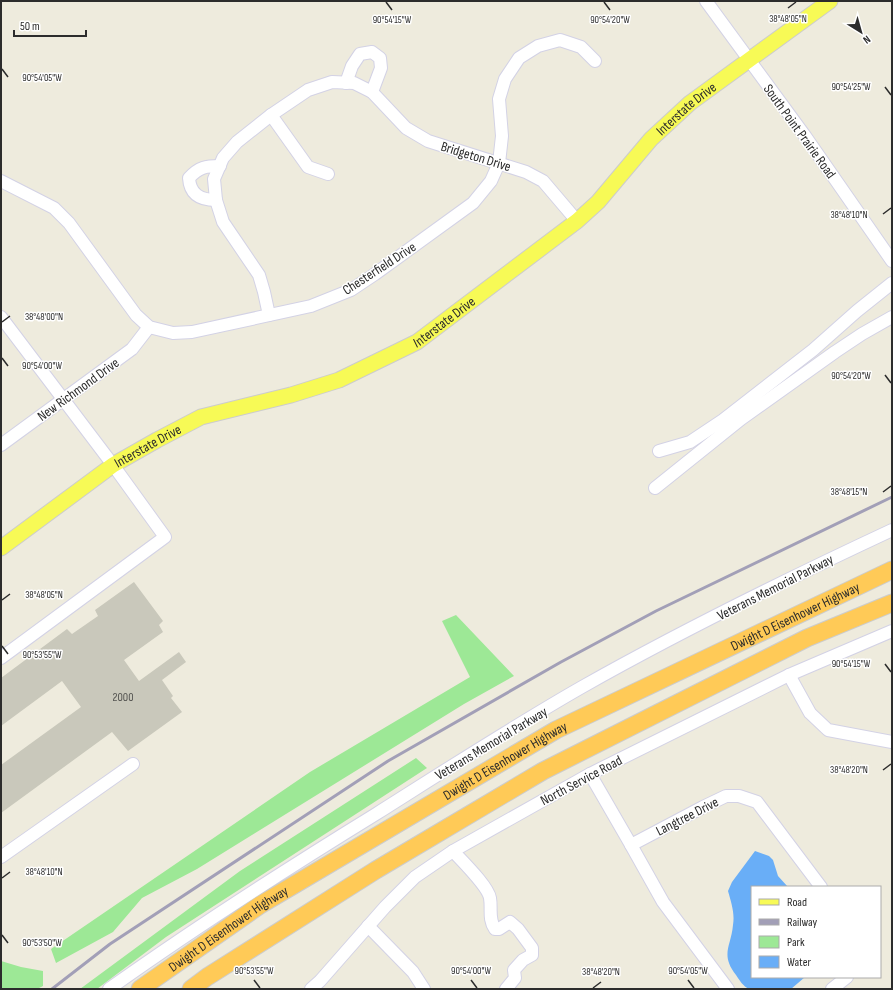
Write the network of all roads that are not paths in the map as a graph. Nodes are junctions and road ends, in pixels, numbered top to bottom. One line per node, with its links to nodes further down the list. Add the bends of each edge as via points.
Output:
1 (706, 1): 3 (street, South Point Prairie Road)
2 (830, 1): 3 (main road, Interstate Drive)
3 (748, 60): 13 (main road, Interstate Drive, via 690,103 651,139 598,202); 14 (street, South Point Prairie Road, via 805,136)
4 (595, 61): 8 (street, Chesterfield Drive, via 581,47 560,40 538,46 519,58 505,79 499,99 502,136)
5 (346, 83): 6 (street, Bridgeton Drive, via 354,83); 6 (street, via 360,54 372,52 380,58 381,68); 7 (street, Bridgeton Drive, via 332,82 308,90)
6 (372, 92): 8 (street, Bridgeton Drive, via 406,128 428,141)
7 (271, 115): 9 (street, Bridgeton Drive, via 237,142 223,158); 10 (street, via 308,167)
8 (499, 163): 13 (street, Bridgeton Drive, via 543,181); 16 (street, Chesterfield Drive, via 491,181 473,203 351,290 311,306)
9 (220, 166): 12 (street, Bridgeton Drive, via 214,179); 12 (street, via 207,166 189,178 194,193 203,198)
10 (328, 174)
11 (1, 181): 19 (street, Chesterfield Drive, via 54,208 69,223 136,315)
12 (216, 200): 16 (street, Bridgeton Drive, via 223,222 259,275)
13 (577, 221): 23 (main road, Interstate Drive, via 417,342 339,380 291,395 201,417)
14 (892, 261)
15 (892, 283): 22 (street, via 807,355 723,420 690,442)
16 (269, 315): 19 (street, Chesterfield Drive, via 192,332 173,333)
17 (1, 317): 20 (street)
18 (892, 317): 24 (street, via 862,334 741,419)
19 (150, 327): 20 (street, New Richmond Drive, via 132,349)
20 (63, 400): 21 (street, New Richmond Drive); 23 (street)
21 (1, 446)
22 (659, 451)
23 (113, 465): 26 (main road, Interstate Drive); 30 (street, via 165,537)
24 (655, 488)
25 (892, 530): 41 (street, Veterans Memorial Parkway, via 799,573 581,688 227,908)
26 (1, 548)
27 (892, 570): 42 (highway, Dwight D Eisenhower Highway, via 556,730 260,905)
28 (892, 603): 43 (highway, Dwight D Eisenhower Highway, via 807,638 543,771 376,870)
29 (892, 631): 31 (street, North Service Road)
30 (1, 658)
31 (788, 675): 32 (street, via 810,713 828,730); 34 (street, North Service Road)
32 (892, 742)
33 (133, 764): 37 (street)
34 (590, 774): 35 (street); 36 (street, North Service Road)
35 (631, 845): 38 (street, Langtree Drive, via 726,796 739,796 757,802); 47 (street, via 664,902)
36 (453, 851): 39 (street, North Service Road, via 415,877); 46 (street, via 485,887 490,897 492,924 495,929 510,922 532,948 532,956 523,960 514,970 515,978)
37 (1, 857)
38 (820, 886)
39 (368, 926): 44 (street, North Service Road); 45 (street, via 414,972)
40 (846, 978): 48 (street)
41 (109, 989)
42 (140, 989)
43 (191, 989)
44 (311, 989)
45 (424, 989)
46 (506, 989)
47 (728, 989)
48 (832, 989)

